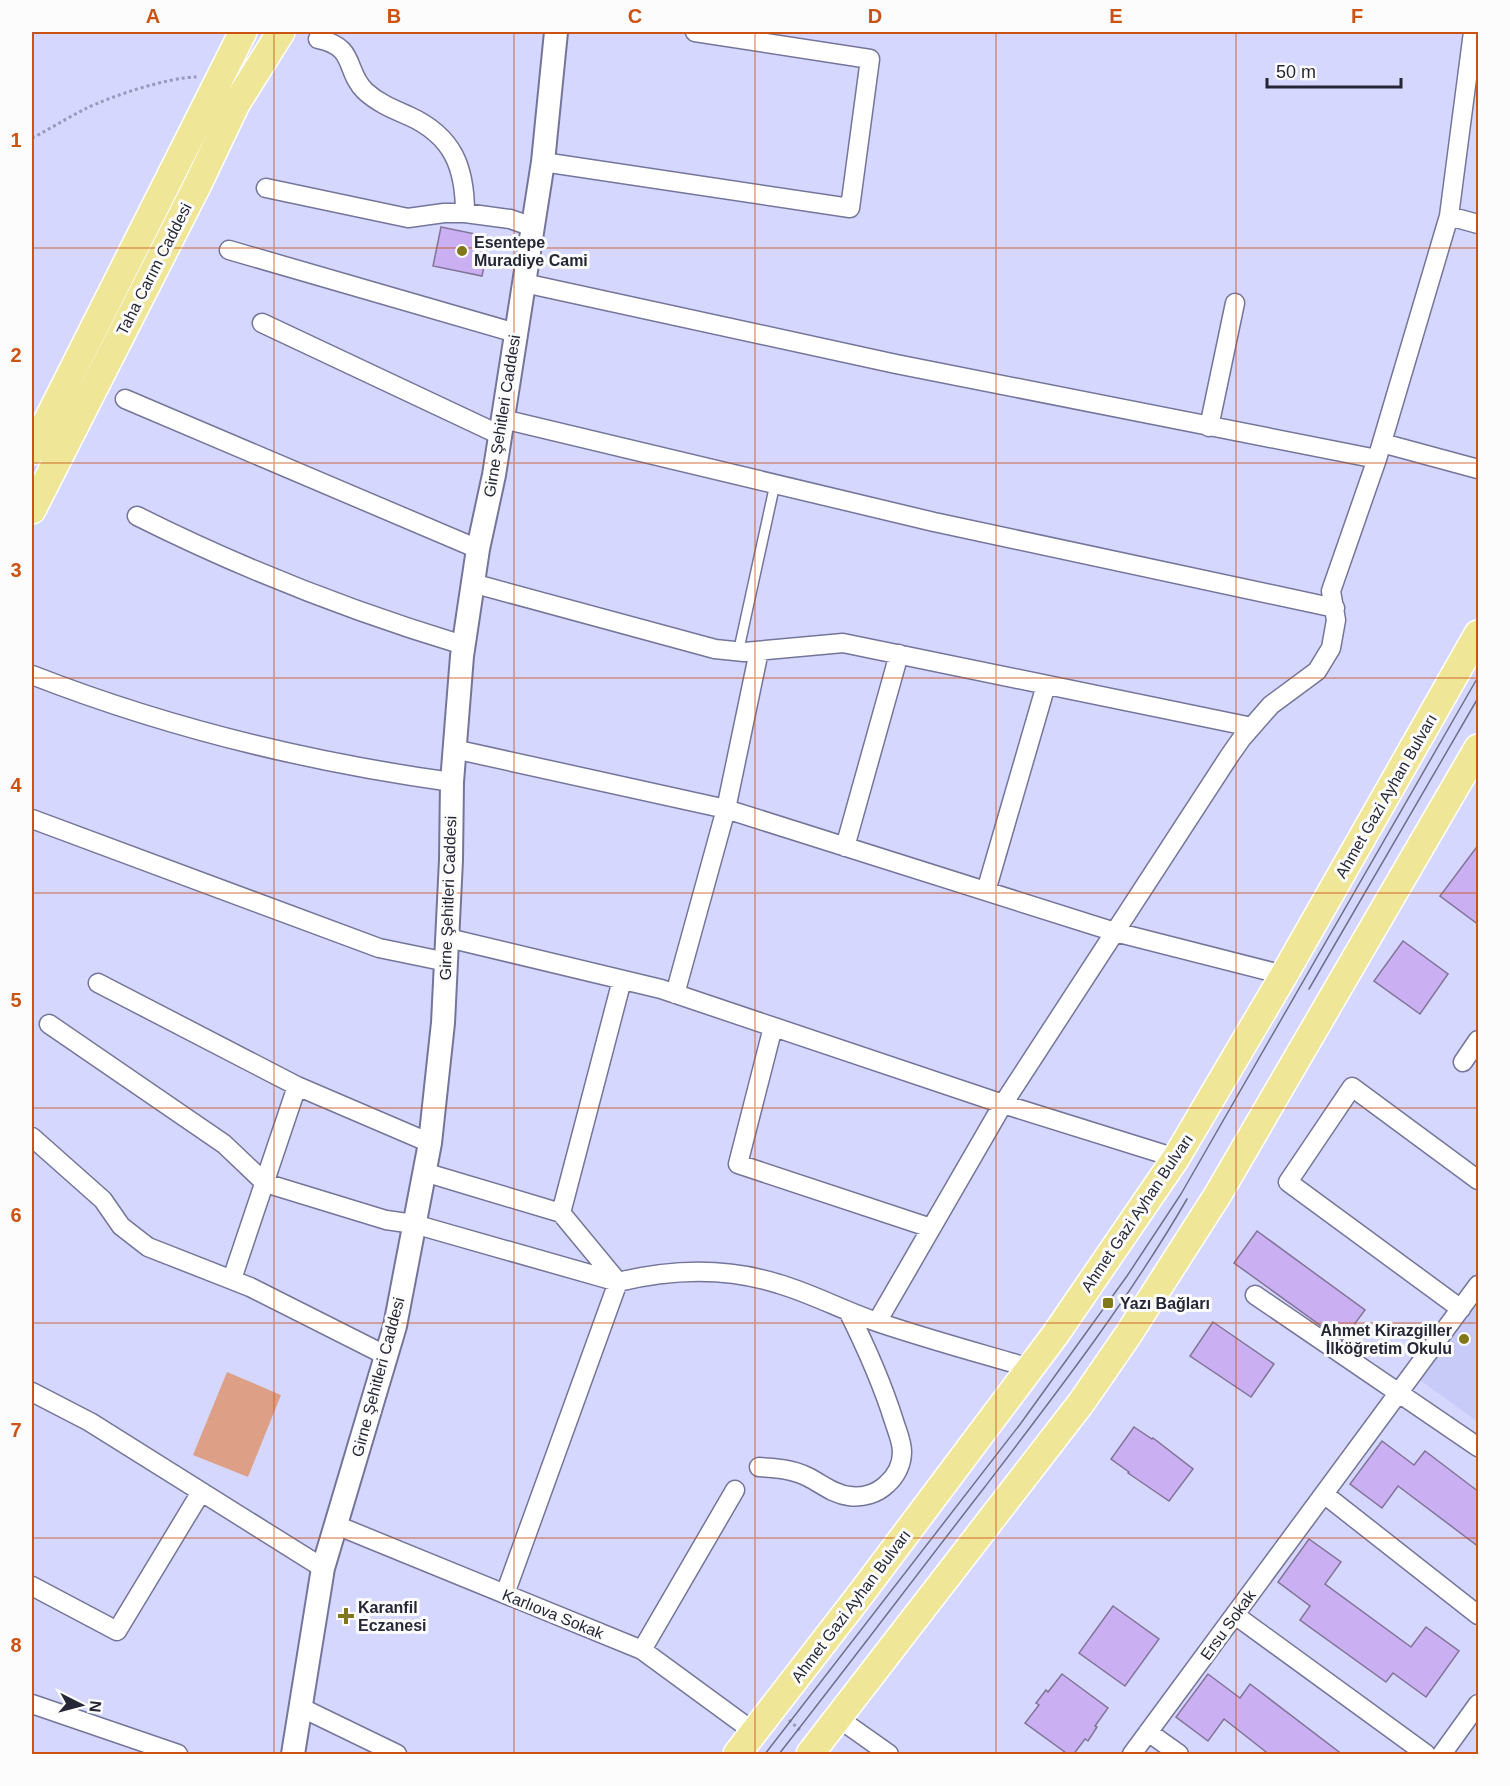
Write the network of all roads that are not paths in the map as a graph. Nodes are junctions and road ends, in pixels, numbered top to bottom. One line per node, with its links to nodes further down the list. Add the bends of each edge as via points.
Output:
1 (243, 32): 21 (main road, Taha Carım Caddesi)
2 (281, 32): 25 (main road, Taha Carım Caddesi, via 236,104)
3 (556, 32): 7 (street, Girne Şehitleri Caddesi)
4 (695, 32): 7 (street, via 870,59 850,208)
5 (1473, 32): 10 (street)
6 (318, 39): 9 (street, via 343,51 358,82 372,96 430,128 447,144 460,167)
7 (543, 162): 12 (street, Girne Şehitleri Caddesi)
8 (266, 188): 9 (street, via 408,218)
9 (465, 213): 12 (street)
10 (1449, 216): 11 (street); 22 (street)
11 (1479, 224)
12 (533, 227): 14 (street, Girne Şehitleri Caddesi)
13 (229, 250): 17 (street)
14 (524, 283): 17 (street, Girne Şehitleri Caddesi); 20 (street, via 885,362)
15 (1235, 303): 20 (street)
16 (262, 323): 19 (street)
17 (516, 333): 19 (street, Girne Şehitleri Caddesi)
18 (125, 399): 27 (street)
19 (501, 427): 24 (street); 27 (street, Girne Şehitleri Caddesi)
20 (1209, 427): 22 (street)
21 (32, 451)
22 (1380, 451): 23 (street); 29 (street, via 1331,591)
23 (1479, 469)
24 (775, 484): 29 (street); 32 (lane, via 740,644)
25 (32, 510)
26 (137, 516): 31 (street, via 281,582 361,613)
27 (478, 549): 28 (street, Girne Şehitleri Caddesi)
28 (472, 583): 31 (street, Girne Şehitleri Caddesi); 32 (street, via 715,649)
29 (1335, 608): 36 (street, via 1331,648 1317,671 1286,693)
30 (1479, 634): 47 (main road, Ahmet Gazi Ayhan Bulvarı)
31 (463, 645): 37 (street, Girne Şehitleri Caddesi)
32 (751, 652): 33 (street, via 843,643); 40 (street)
33 (899, 654): 35 (street); 42 (street)
34 (32, 675): 39 (street, via 127,710 251,746 340,765)
35 (1046, 685): 36 (street); 43 (street)
36 (1252, 727): 44 (street)
37 (454, 748): 39 (street, Girne Şehitleri Caddesi); 40 (street)
38 (1479, 748): 92 (main road, via 1217,1197 1134,1325 1081,1402)
39 (452, 782): 45 (street, Girne Şehitleri Caddesi)
40 (726, 809): 42 (street); 50 (street)
41 (32, 819): 46 (street, via 379,948)
42 (845, 847): 43 (street)
43 (986, 891): 44 (street)
44 (1115, 932): 47 (street); 56 (street)
45 (448, 938): 46 (street, Girne Şehitleri Caddesi); 48 (street)
46 (447, 962): 58 (street, Girne Şehitleri Caddesi)
47 (1284, 975): 59 (main road, Ahmet Gazi Ayhan Bulvarı)
48 (622, 980): 50 (street); 63 (street)
49 (98, 983): 55 (street)
50 (675, 994): 52 (street)
51 (49, 1024): 62 (street, via 224,1144)
52 (773, 1028): 56 (street); 65 (street, via 738,1164)
53 (1479, 1040): 54 (street)
54 (1463, 1062)
55 (297, 1086): 58 (street); 62 (street)
56 (1003, 1104): 59 (street); 65 (street)
57 (32, 1137): 66 (street, via 103,1200 133,1236 164,1255)
58 (430, 1143): 60 (street, Girne Şehitleri Caddesi)
59 (1176, 1158): 74 (main road, Ahmet Gazi Ayhan Bulvarı)
60 (424, 1172): 63 (street); 64 (street, Girne Şehitleri Caddesi)
61 (1479, 1180): 70 (street, via 1352,1087 1288,1182)
62 (265, 1183): 64 (street, via 386,1220); 66 (street)
63 (561, 1213): 67 (street)
64 (414, 1224): 67 (street); 73 (street, Girne Şehitleri Caddesi)
65 (931, 1228): 72 (street)
66 (232, 1279): 73 (street)
67 (618, 1282): 71 (street, via 689,1271 735,1274 781,1284); 85 (street)
68 (1479, 1285): 70 (street, Ersu Sokak)
69 (1255, 1295): 76 (street)
70 (1461, 1309): 76 (street, Ersu Sokak)
71 (848, 1311): 72 (street); 78 (street, via 880,1379 900,1441 901,1459 895,1475 877,1492 848,1496 790,1470)
72 (877, 1322): 74 (street)
73 (387, 1356): 82 (street, Girne Şehitleri Caddesi)
74 (1030, 1368): 93 (main road, Ahmet Gazi Ayhan Bulvarı)
75 (32, 1392): 80 (street, via 90,1422)
76 (1399, 1393): 77 (street); 81 (street, Ersu Sokak)
77 (1479, 1447)
78 (759, 1467)
79 (735, 1490): 88 (street)
80 (201, 1492): 83 (street); 84 (street, via 117,1631)
81 (1324, 1494): 86 (street, Ersu Sokak); 87 (street)
82 (336, 1525): 83 (street, Girne Şehitleri Caddesi); 85 (street, Karlıova Sokak)
83 (323, 1568): 91 (street, Girne Şehitleri Caddesi)
84 (32, 1586)
85 (505, 1594): 88 (street, Karlıova Sokak)
86 (1235, 1615): 94 (street, Ersu Sokak); 103 (street)
87 (1479, 1615)
88 (642, 1650): 93 (street, Karlıova Sokak)
89 (32, 1704): 96 (street)
90 (1479, 1704): 104 (street)
91 (300, 1707): 97 (street, Girne Şehitleri Caddesi); 98 (street)
92 (838, 1718): 95 (main road); 100 (street)
93 (754, 1732): 99 (main road, Ahmet Gazi Ayhan Bulvarı)
94 (1148, 1732): 101 (street, Ersu Sokak); 102 (street)
95 (814, 1750)
96 (178, 1755)
97 (293, 1755)
98 (397, 1755)
99 (737, 1755)
100 (890, 1755)
101 (1132, 1755)
102 (1179, 1755)
103 (1426, 1755)
104 (1442, 1755)

